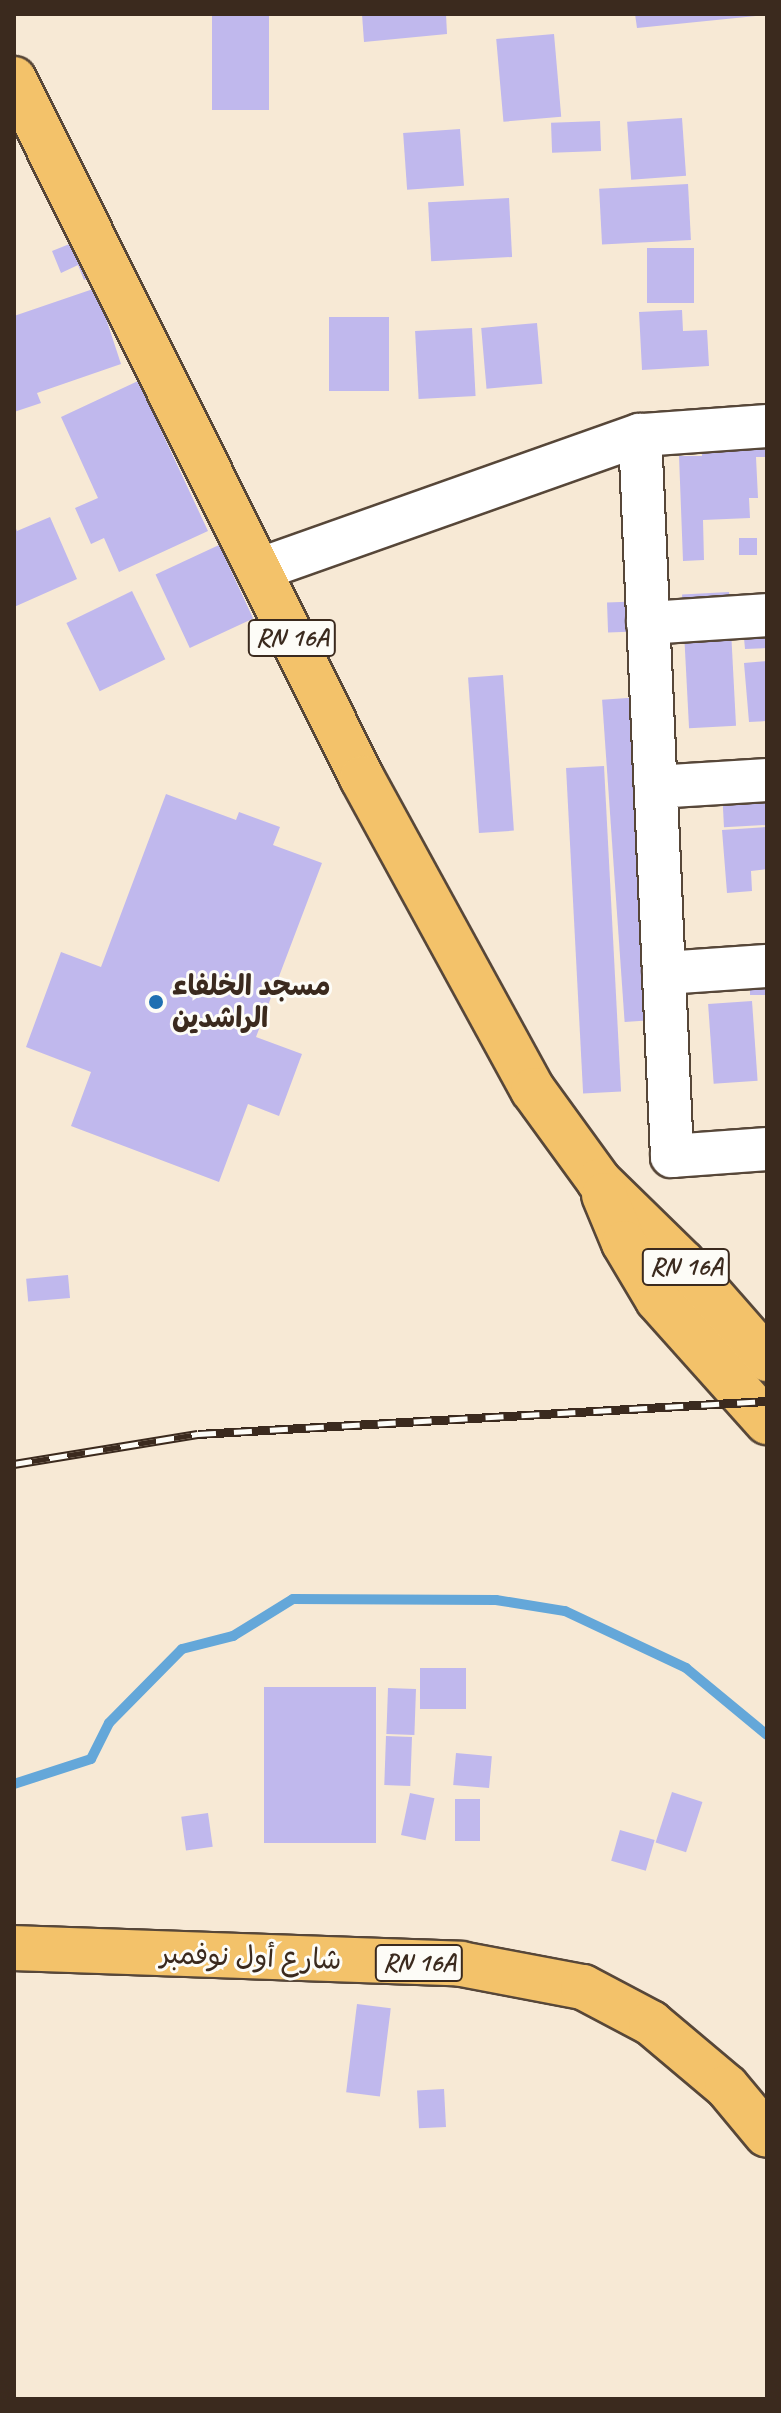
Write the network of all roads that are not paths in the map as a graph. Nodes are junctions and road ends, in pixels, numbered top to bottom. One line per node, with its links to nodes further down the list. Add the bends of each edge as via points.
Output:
1 (14, 79): 4 (main road, RN 16A)
2 (767, 426): 3 (street)
3 (640, 435): 4 (street); 6 (street)
4 (258, 570): 12 (main road, RN 16A, via 362,778 533,1090)
5 (767, 615): 6 (street)
6 (648, 623): 8 (street)
7 (767, 780): 8 (street)
8 (656, 787): 10 (street)
9 (767, 966): 10 (street)
10 (664, 973): 11 (street, via 672,1156)
11 (767, 1149)
12 (599, 1181): 13 (main road, RN 16A, via 674,1254); 14 (main road, via 624,1243 658,1300)
13 (767, 1359)
14 (767, 1422)
15 (14, 1948): 16 (main road, شارع أول نوفمبر / RN 16A, via 461,1964 583,1987 651,2023 727,2087)
16 (767, 2135)

